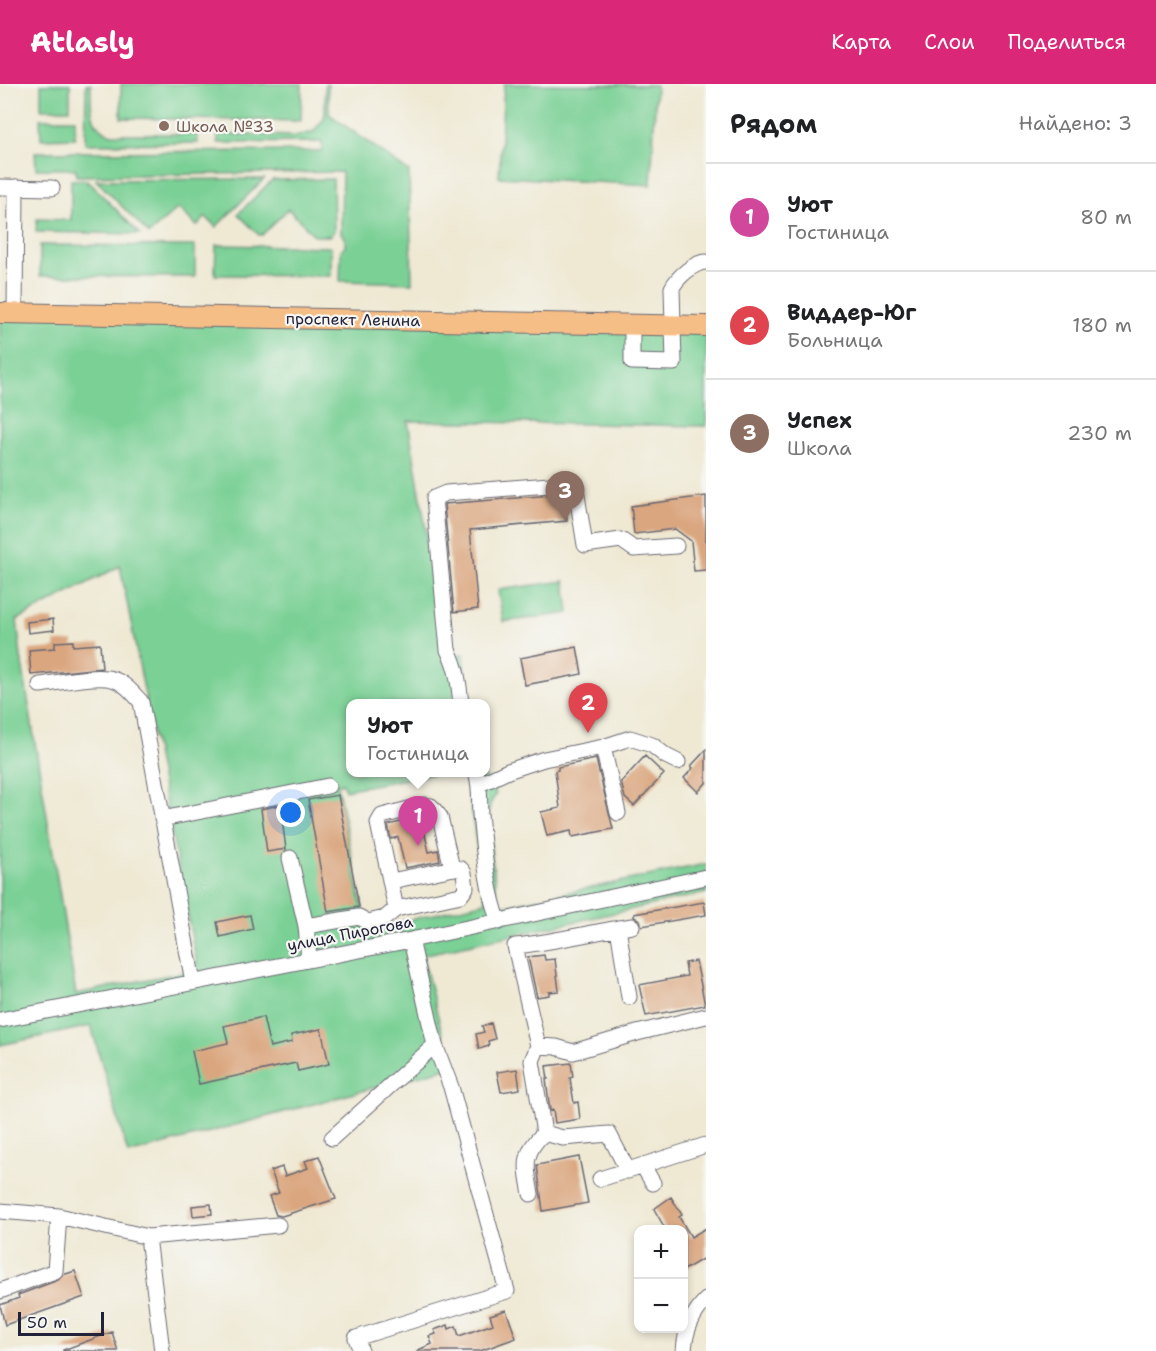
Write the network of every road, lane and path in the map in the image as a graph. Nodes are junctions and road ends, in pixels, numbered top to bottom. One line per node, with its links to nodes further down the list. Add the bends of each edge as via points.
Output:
1 (0, 187): 2 (street)
2 (16, 187): 3 (street); 5 (street)
3 (51, 188)
4 (706, 262): 7 (street, via 700,262 676,280 672,288)
5 (8, 313): 6 (main road, проспект Ленина)
6 (632, 325): 7 (main road, проспект Ленина); 7 (street, via 633,362 674,363)
7 (673, 325): 8 (main road, проспект Ленина)
8 (706, 326)
9 (676, 546): 11 (street, via 634,549 621,540 585,545 575,483 446,493 434,498 448,650 457,671)
10 (40, 685): 18 (street, via 112,679 141,702)
11 (460, 699)
12 (603, 747): 13 (street, via 630,738 652,745); 14 (street); 17 (street)
13 (678, 762)
14 (490, 775)
15 (478, 778): 24 (street, via 485,866)
16 (328, 786): 18 (street)
17 (618, 813)
18 (162, 819): 28 (street)
19 (290, 858): 25 (street)
20 (452, 868): 22 (street); 22 (street, via 440,817 431,806 423,806 380,818); 23 (street, via 464,873 466,888 461,895)
21 (706, 877): 24 (street, улица Пирогова)
22 (391, 880): 23 (street)
23 (396, 909): 25 (street, via 385,918 368,922 359,917)
24 (499, 922): 26 (street, улица Пирогова)
25 (306, 926): 27 (street)
26 (411, 940): 27 (street, улица Пирогова); 32 (street)
27 (309, 959): 28 (street, улица Пирогова)
28 (193, 982): 31 (street, улица Пирогова)
29 (629, 997): 33 (street, via 625,927 515,946)
30 (706, 1016): 33 (street, via 573,1052)
31 (0, 1020)
32 (435, 1045): 35 (street); 49 (street, via 452,1087 507,1291 356,1338)
33 (538, 1046): 34 (street, via 532,1061)
34 (544, 1133): 38 (street, via 564,1138 609,1134); 41 (street, via 529,1152 526,1167)
35 (332, 1138)
36 (706, 1145): 37 (street)
37 (643, 1166): 38 (street); 40 (street)
38 (628, 1171): 39 (street)
39 (600, 1179)
40 (653, 1183)
41 (531, 1194)
42 (0, 1211): 43 (street)
43 (58, 1216): 45 (street); 46 (street, via 55,1271)
44 (278, 1225): 45 (street)
45 (148, 1237): 48 (street)
46 (0, 1291)
47 (706, 1300): 50 (street, via 688,1327)
48 (162, 1351)
49 (361, 1351)
50 (684, 1351)

